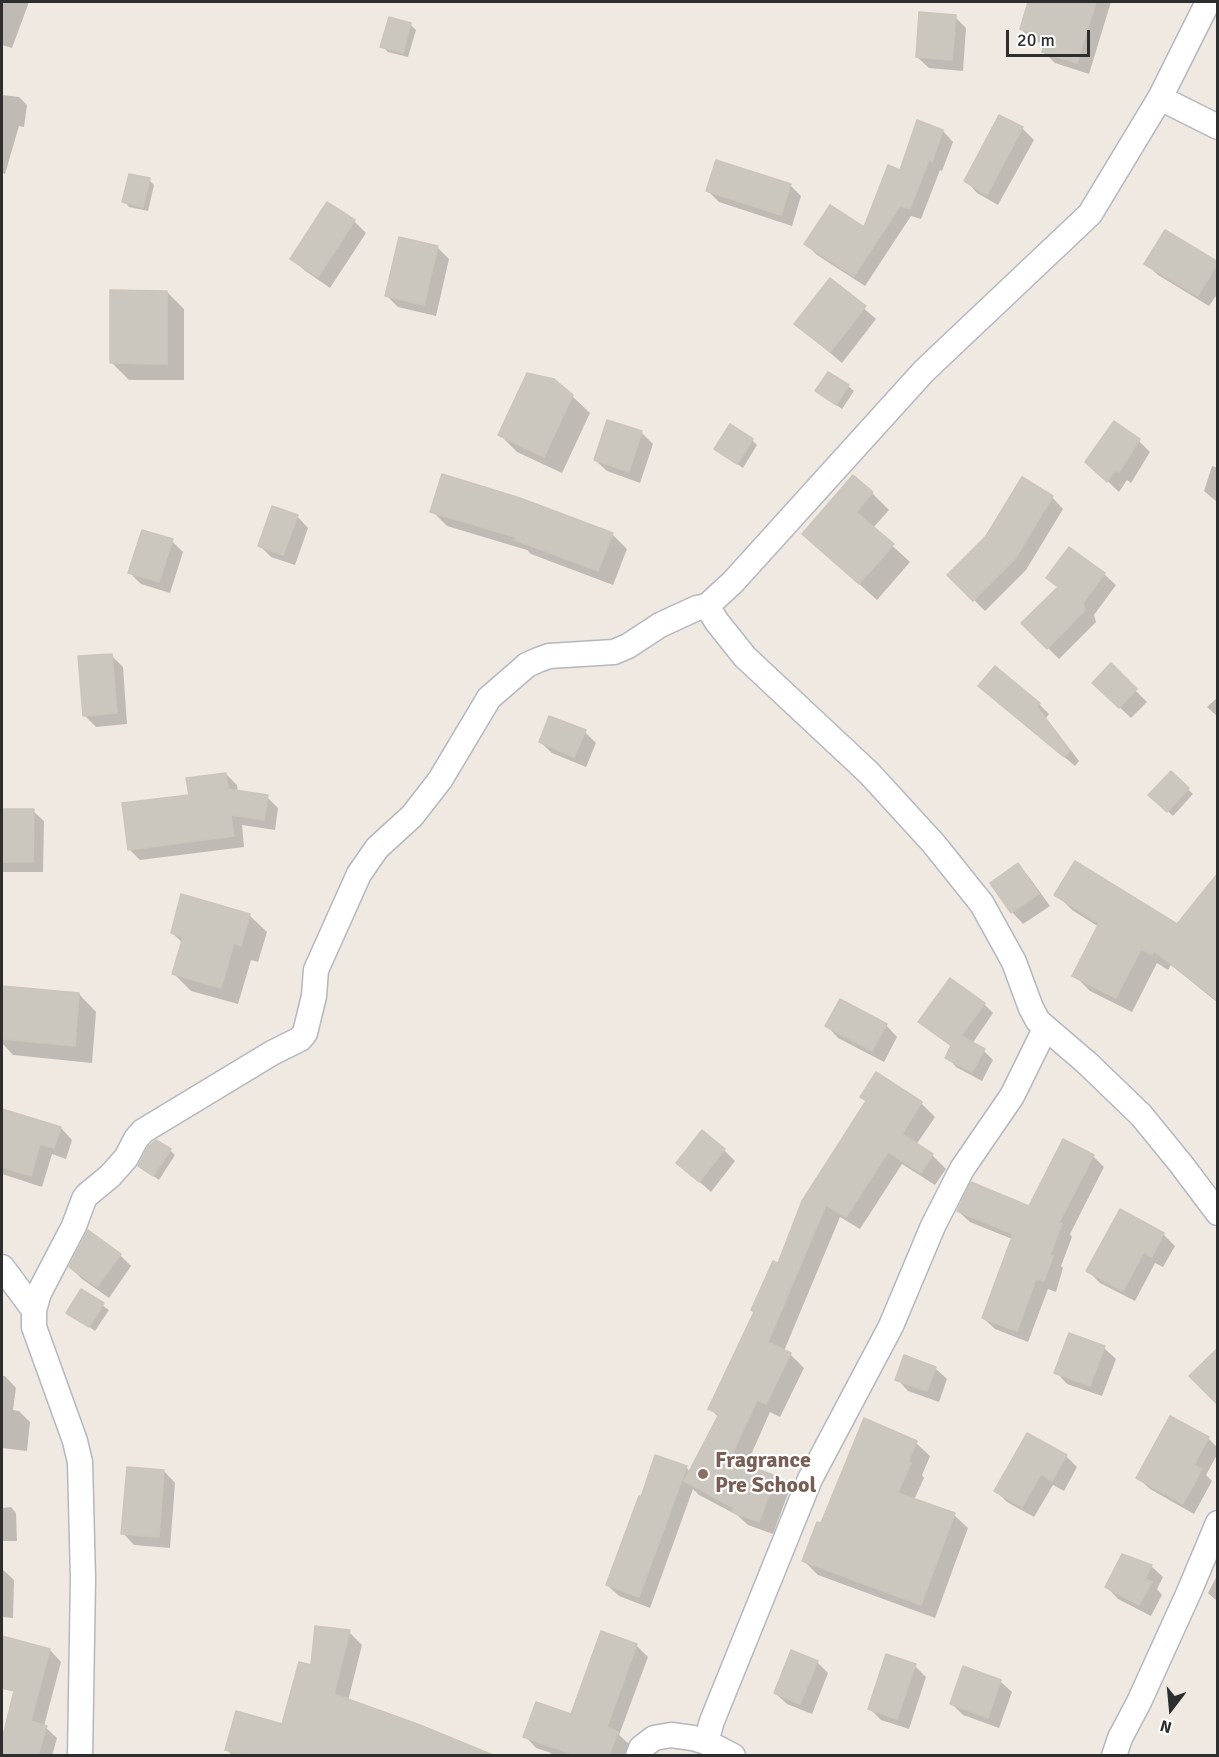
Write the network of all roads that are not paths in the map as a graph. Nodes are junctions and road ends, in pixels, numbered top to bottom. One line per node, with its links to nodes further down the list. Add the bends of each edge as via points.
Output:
1 (1208, 2): 2 (street)
2 (1160, 98): 3 (street); 4 (street, via 1090,214 924,371 734,582)
3 (1218, 127)
4 (707, 606): 5 (street, via 746,657 868,773 934,844 982,904 1014,962 1031,1008); 8 (street, via 660,625 614,652 549,656 526,665 489,698 440,780 359,874 316,970 305,1033 143,1131 126,1158 87,1195)
5 (1045, 1029): 6 (street, via 1140,1115); 10 (street, via 1012,1096 962,1169 891,1326 810,1479)
6 (1218, 1213)
7 (2, 1267): 8 (street)
8 (34, 1310): 11 (street, via 34,1327 80,1462)
9 (1218, 1523): 14 (street)
10 (706, 1742): 12 (street, via 671,1735 654,1738); 13 (street)
11 (80, 1755)
12 (638, 1755)
13 (733, 1755)
14 (1114, 1755)

